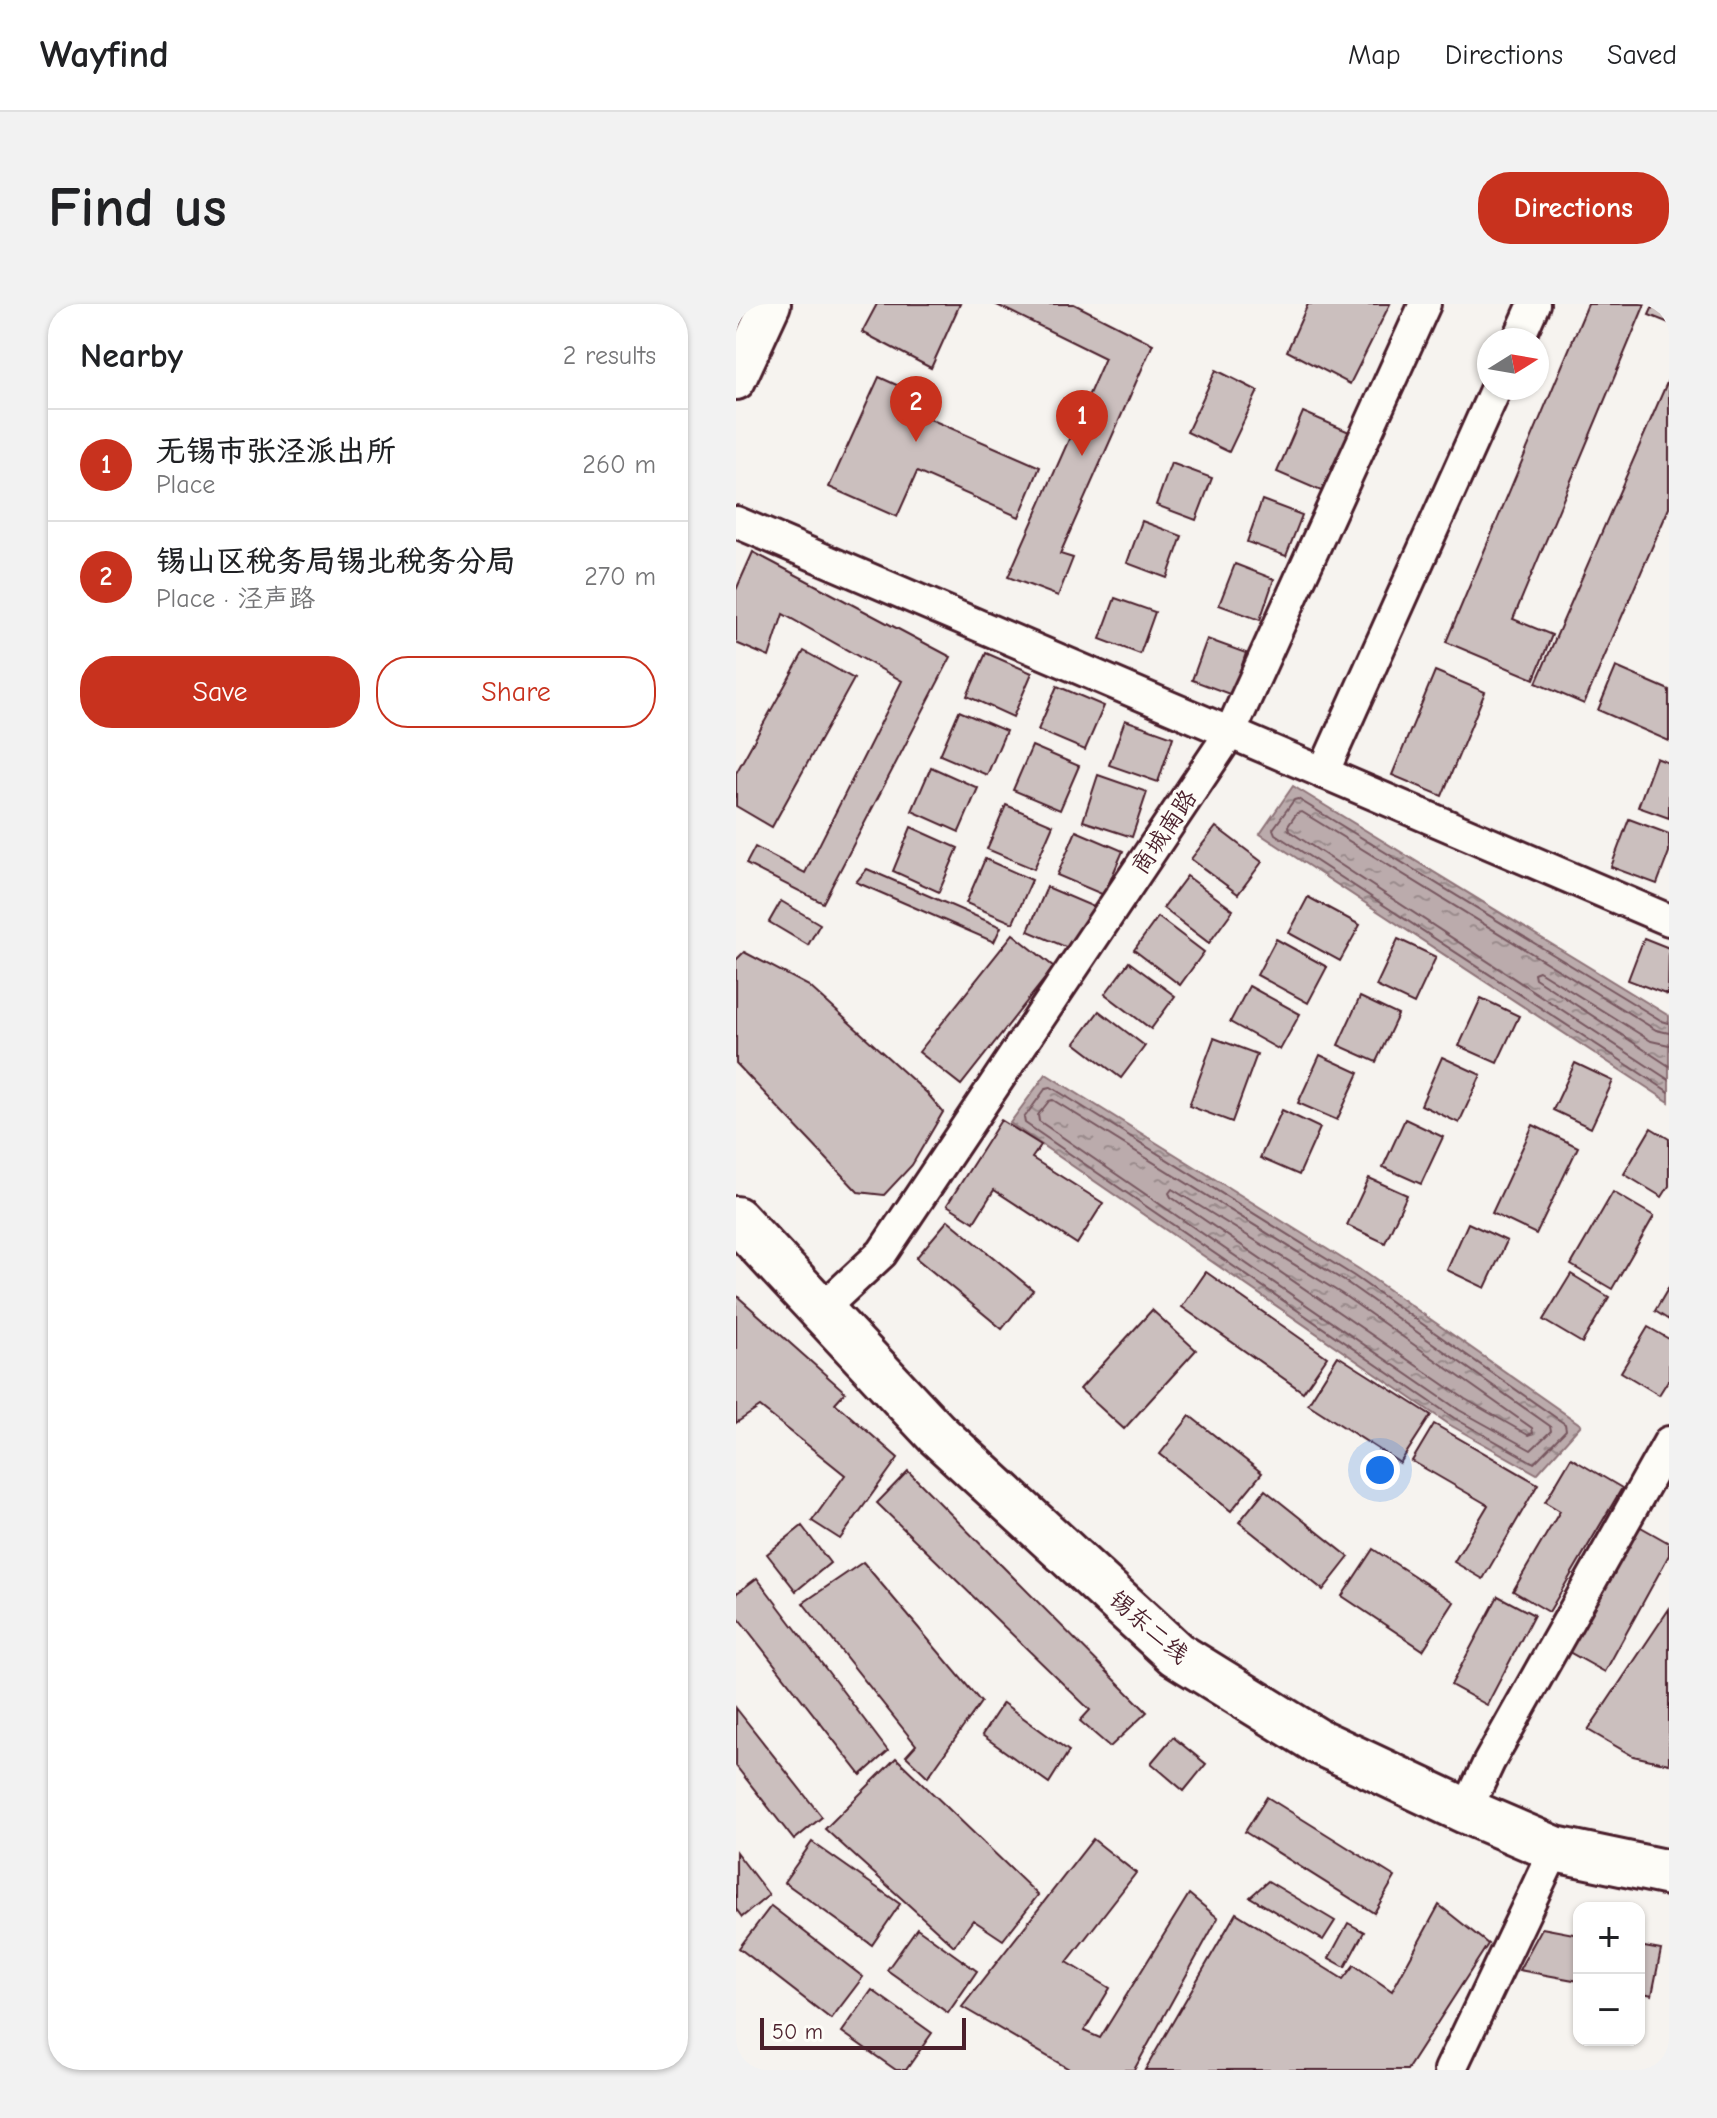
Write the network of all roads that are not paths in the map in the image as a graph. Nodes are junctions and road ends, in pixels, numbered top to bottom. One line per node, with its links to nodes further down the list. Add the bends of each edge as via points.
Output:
1 (771, 304): 5 (street)
2 (1425, 304): 8 (street, 商城南路)
3 (1534, 304): 4 (street)
4 (1523, 328)
5 (736, 380)
6 (1491, 400): 9 (street)
7 (736, 522): 8 (street)
8 (1230, 733): 9 (street); 12 (street, 商城南路, via 882,1253)
9 (1323, 773): 10 (street)
10 (1669, 920)
11 (736, 1219): 12 (main road, 锡东二线)
12 (821, 1310): 14 (main road, 锡东二线, via 936,1433 1176,1654 1317,1741)
13 (1669, 1442): 14 (street)
14 (1466, 1811): 15 (main road, 锡东二线)
15 (1555, 1849): 16 (main road, 锡东二线); 17 (street)
16 (1669, 1873)
17 (1450, 2070)

